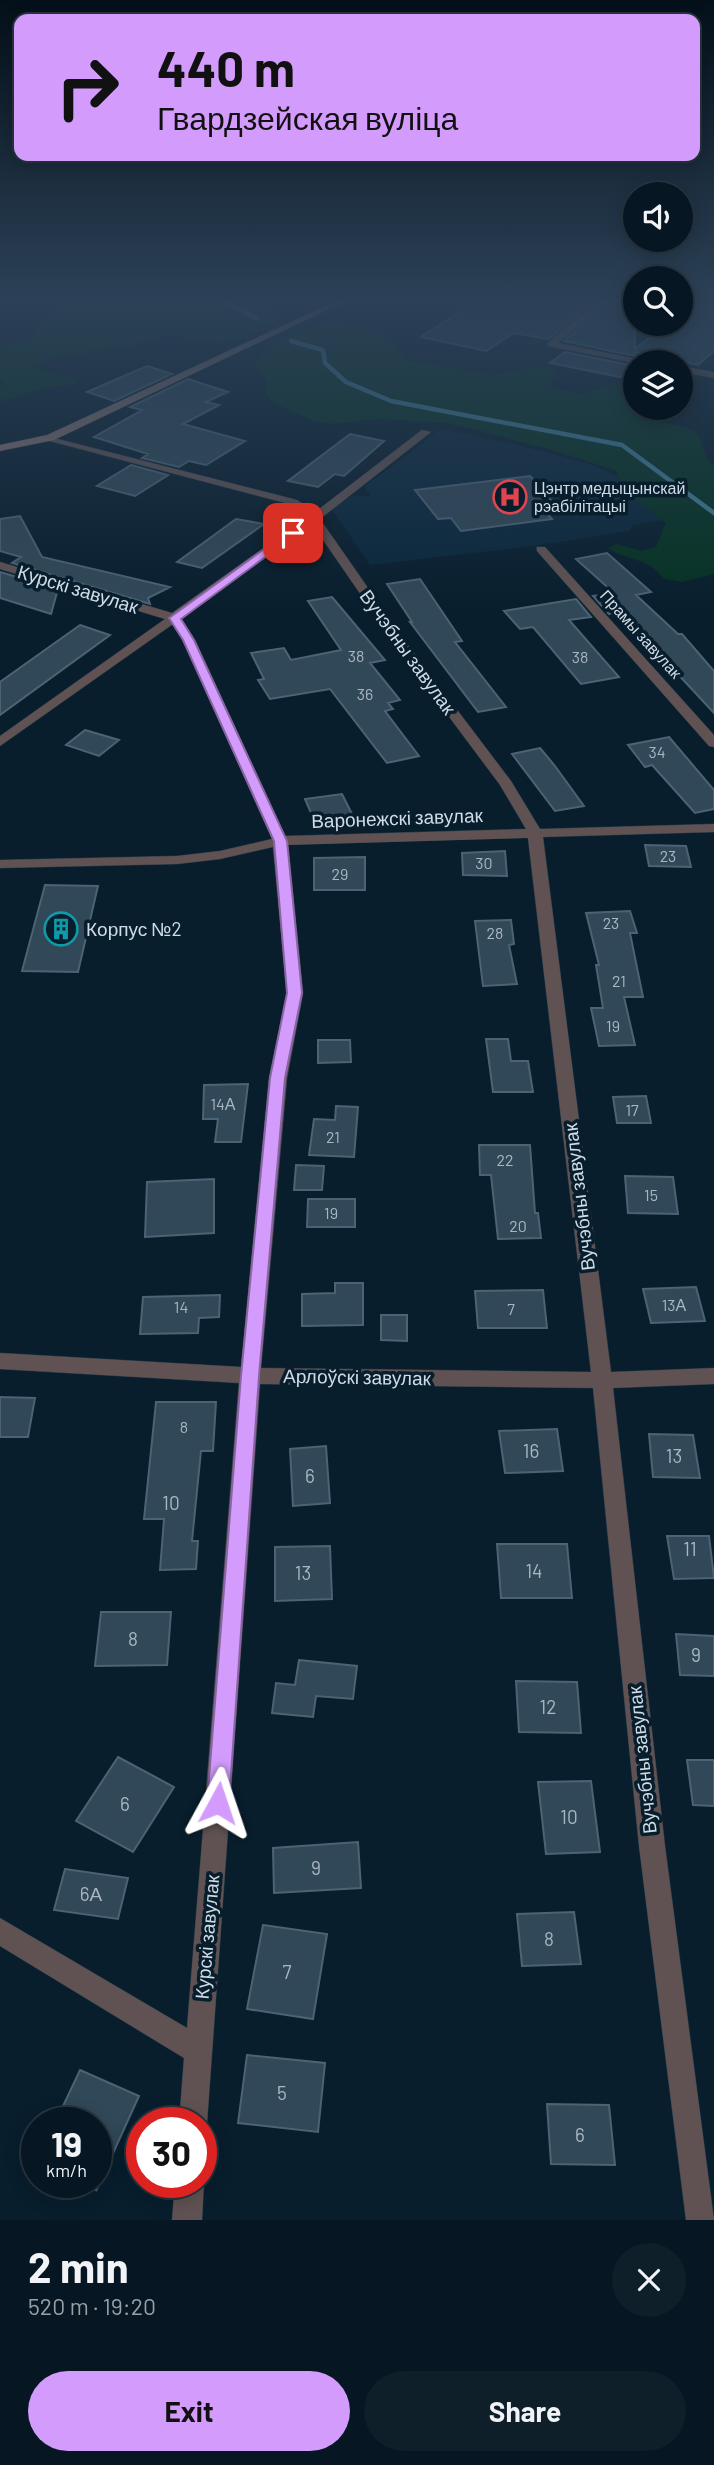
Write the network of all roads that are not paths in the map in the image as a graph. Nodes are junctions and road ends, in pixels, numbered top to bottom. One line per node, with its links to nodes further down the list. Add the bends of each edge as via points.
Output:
1 (125, 404): 3 (main road)
2 (426, 432): 5 (street)
3 (50, 438): 4 (main road); 5 (street, Вучэбны завулак, via 293,502)
4 (0, 448)
5 (313, 519): 8 (street); 12 (street, Вучэбны завулак, via 506,784)
6 (541, 549): 10 (street, Прамы завулак)
7 (0, 565): 8 (street, Курскі завулак)
8 (175, 618): 9 (street); 13 (street, Курскі завулак)
9 (0, 742)
10 (714, 743)
11 (714, 828): 12 (street, Варонежскі завулак)
12 (535, 832): 13 (street, Варонежскі завулак); 18 (street, Вучэбны завулак)
13 (281, 841): 14 (street, Варонежскі завулак, via 177,860); 16 (street, Курскі завулак, via 295,993 278,1078)
14 (0, 864)
15 (0, 1361): 16 (street, Арлоўскі завулак)
16 (250, 1376): 18 (street, Арлоўскі завулак); 20 (street, Курскі завулак)
17 (714, 1376): 18 (street, Арлоўскі завулак)
18 (602, 1380): 24 (street, Вучэбны завулак, via 652,1846)
19 (0, 1931): 20 (street)
20 (198, 2051): 21 (street, Курскі завулак)
21 (194, 2107)
22 (189, 2198): 23 (street)
23 (187, 2220)
24 (701, 2220)

